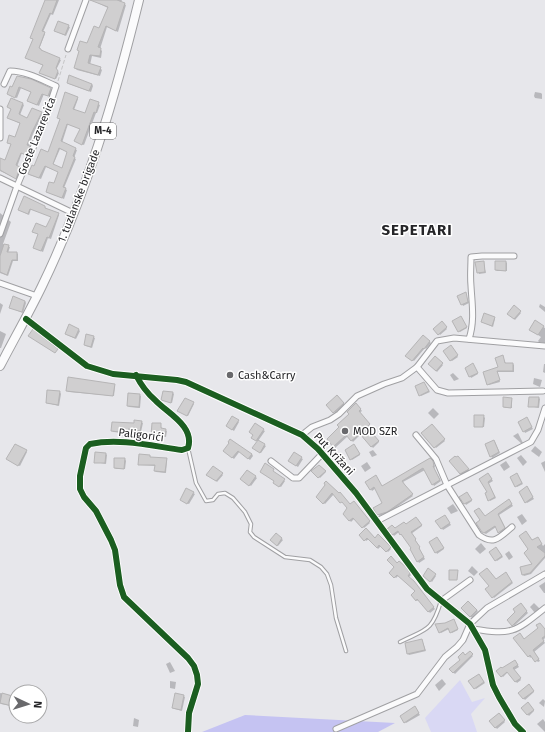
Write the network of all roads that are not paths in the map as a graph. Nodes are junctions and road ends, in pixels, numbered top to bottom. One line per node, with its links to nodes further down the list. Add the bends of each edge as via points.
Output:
1 (86, 0): 3 (street)
2 (139, 0): 9 (main road, 1. tuzlanske brigade / M-4, via 101,140)
3 (68, 49)
4 (4, 84): 8 (street, Goste Lazarevića, via 10,72 16,71 56,86)
5 (0, 109): 6 (street)
6 (0, 138)
7 (0, 178): 8 (street)
8 (17, 186): 9 (street); 10 (street, Goste Lazarevića)
9 (74, 213): 13 (main road, 1. tuzlanske brigade / M-4)
10 (0, 234)
11 (514, 256): 15 (street, via 471,257 470,285 473,310)
12 (0, 283): 13 (street)
13 (37, 296): 14 (main road, M-4)
14 (26, 319): 17 (main road, M-4); 19 (street, Put Križani, via 87,366 114,374)
15 (469, 339): 16 (street, Put Križani); 18 (street, Put Križani, via 437,341)
16 (545, 346)
17 (0, 366)
18 (416, 367): 20 (street, via 437,390 448,393); 22 (street, Put Križani, via 402,378 357,396 339,414 312,427)
19 (136, 375): 22 (street, Put Križani, via 186,382); 24 (street, via 154,400 180,420 188,438)
20 (543, 392)
21 (545, 408): 27 (street, via 531,442)
22 (302, 435): 25 (street, Put Križani)
23 (416, 435): 27 (street, via 436,459)
24 (188, 448): 36 (lane, via 196,483 206,500 213,500 218,494 233,498 245,512 251,524 250,532 254,537 285,557 310,560 327,574); 38 (street, Paligorići, via 182,450 118,442 90,444 86,448 80,489 96,511 115,550 124,597 194,666 198,684 189,713)
25 (322, 454): 26 (street, Put Križani, via 299,478 293,478); 28 (street, Put Križani)
26 (271, 461)
27 (447, 485): 28 (street); 29 (street, via 479,535 486,541 497,539)
28 (377, 521): 32 (street, Put Križani, via 427,589)
29 (512, 527)
30 (545, 574): 34 (street, via 487,608)
31 (470, 580): 32 (street)
32 (441, 601): 34 (street, Put Križani); 35 (lane, via 428,630)
33 (545, 608): 34 (street, via 527,624 511,631 498,632)
34 (471, 626): 37 (street, via 463,640 417,694); 39 (street, Put Križani, via 485,650 493,685 515,724)
35 (400, 642)
36 (346, 651)
37 (336, 729)
38 (188, 732)
39 (523, 732)

